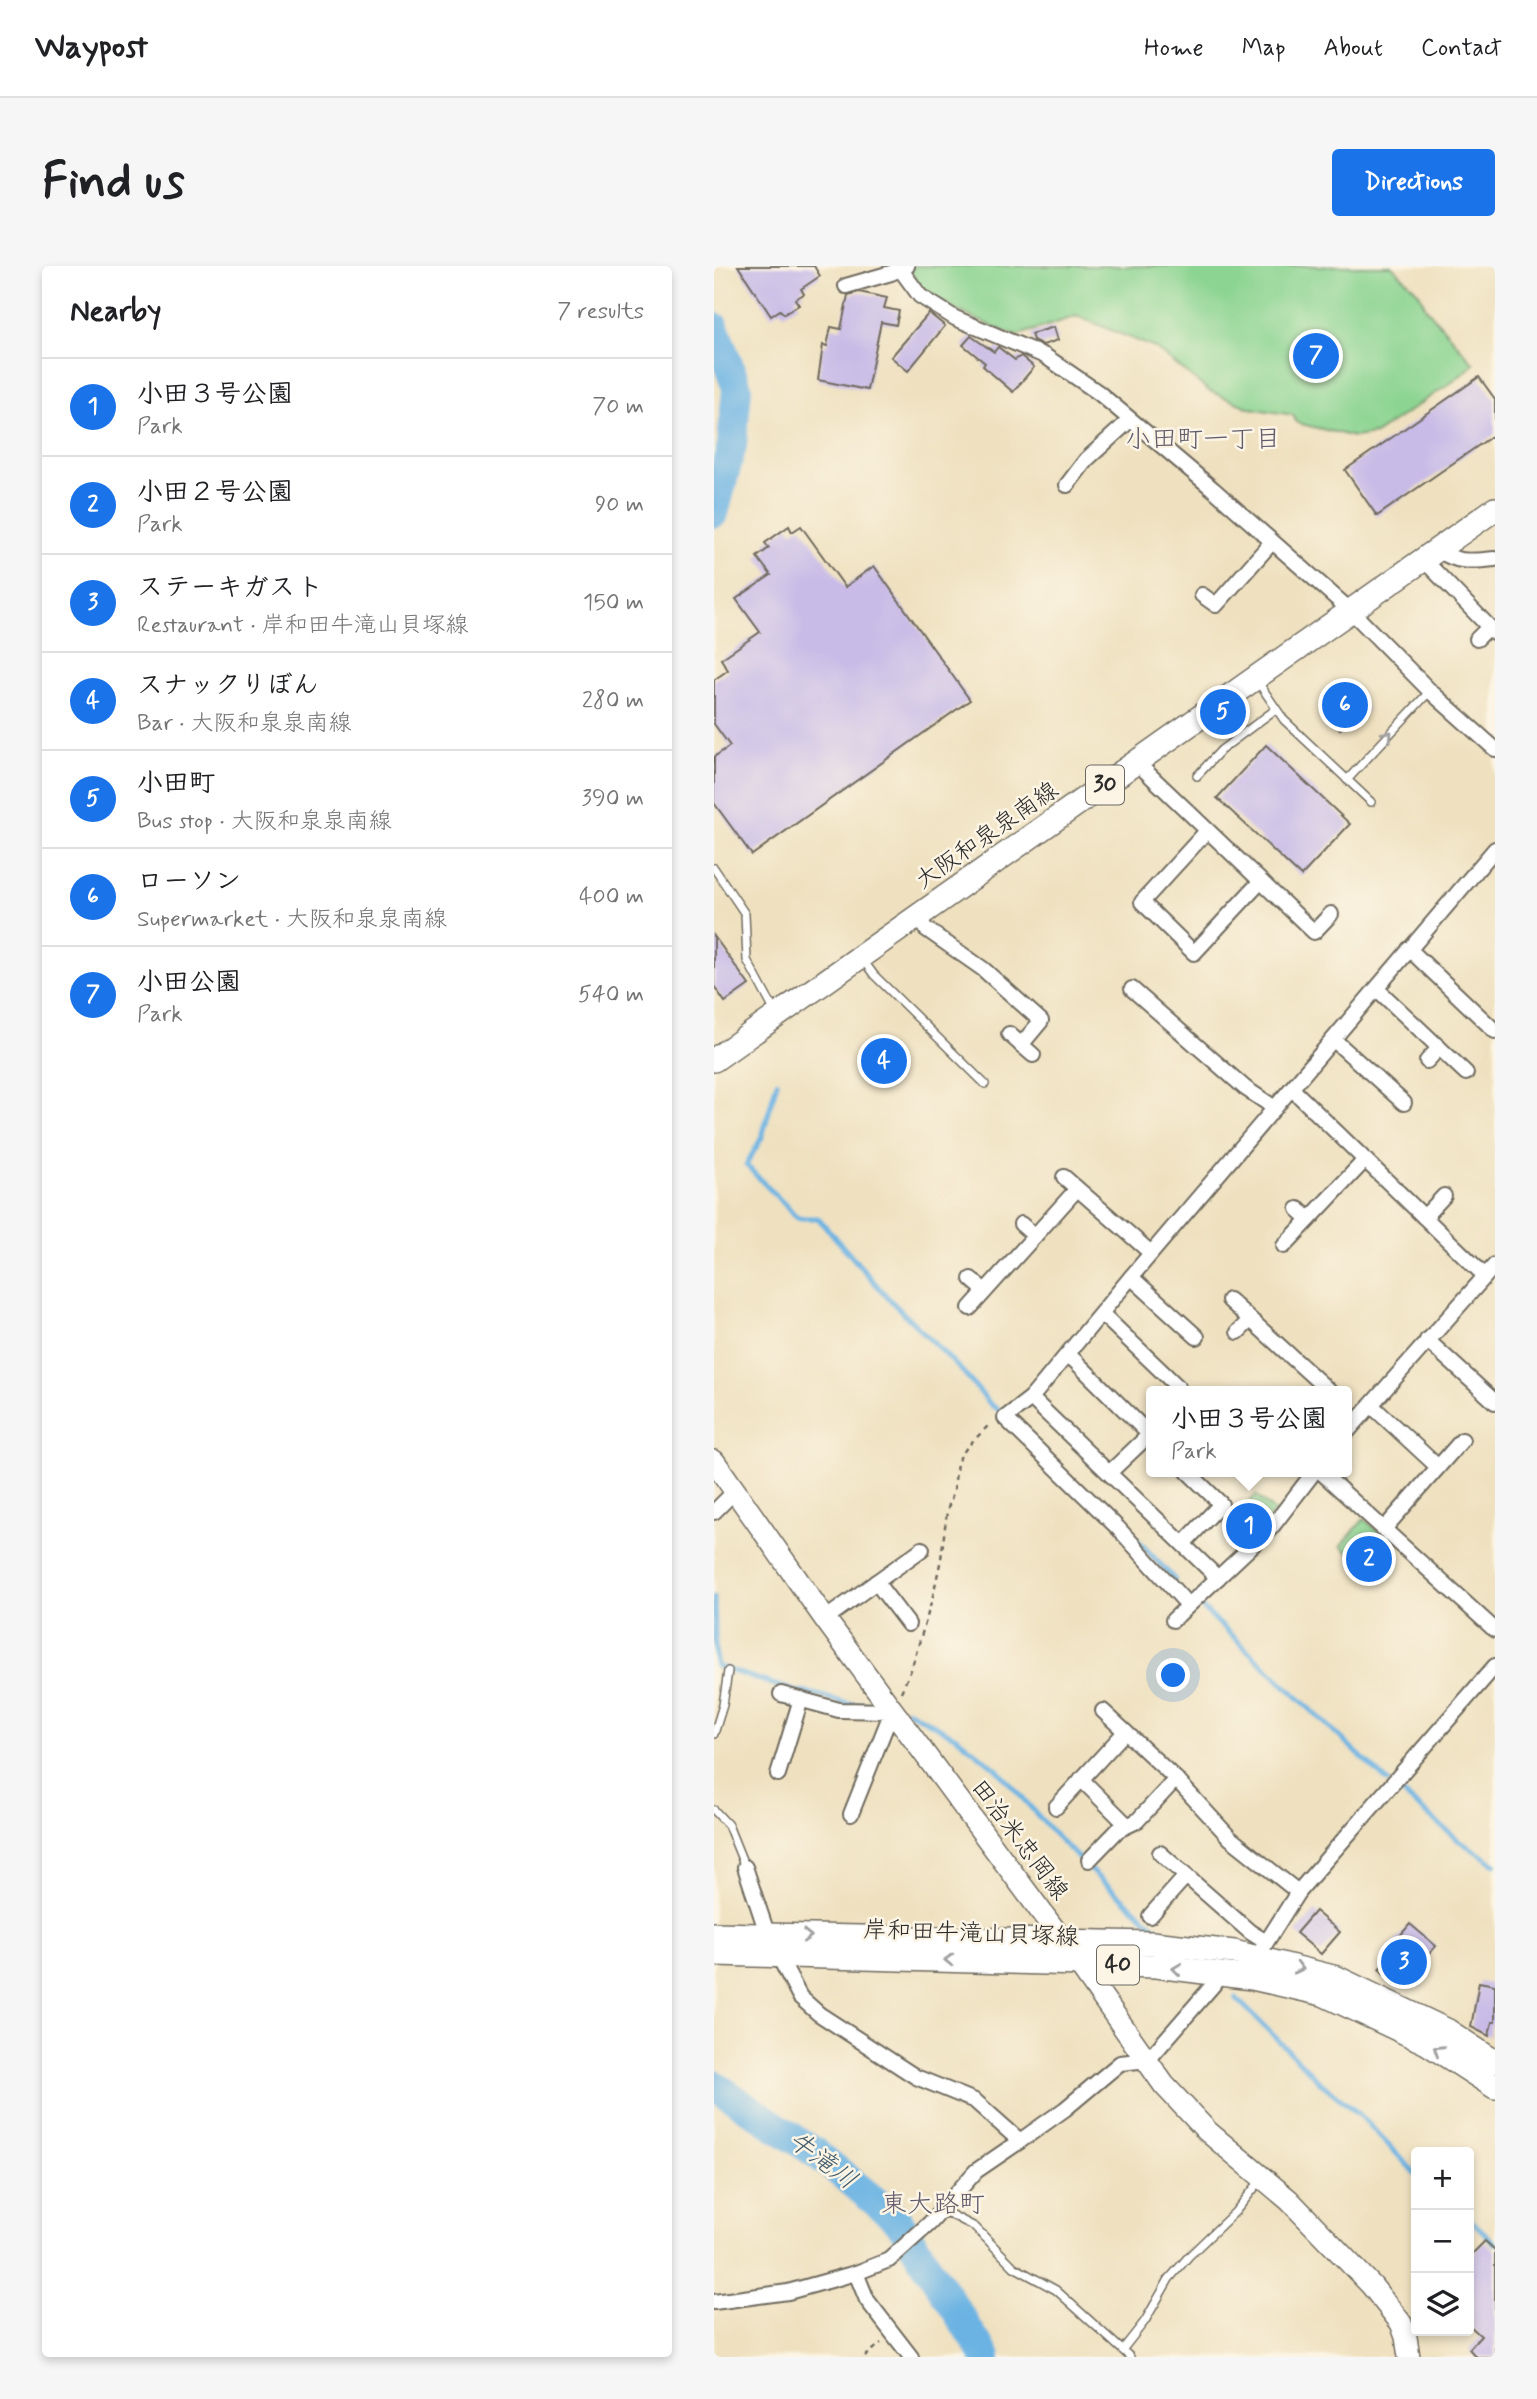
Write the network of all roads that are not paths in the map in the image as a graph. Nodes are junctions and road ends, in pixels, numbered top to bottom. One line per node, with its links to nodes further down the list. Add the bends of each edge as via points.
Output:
1 (904, 268): 2 (street); 3 (street, via 920,296 955,318 1045,356)
2 (846, 286)
3 (1130, 420): 4 (street, via 1086,460); 6 (street)
4 (1067, 485)
5 (1495, 509): 7 (main road, 大阪和泉泉南線 / 30)
6 (1272, 542): 9 (street, via 1216,605); 10 (street)
7 (1431, 555): 8 (street, via 1465,562); 10 (main road, 大阪和泉泉南線 / 30); 11 (street)
8 (1495, 559)
9 (1202, 595)
10 (1352, 612): 13 (main road, 大阪和泉泉南線 / 30); 14 (street)
11 (1492, 630): 12 (street)
12 (1477, 639)
13 (1256, 678): 15 (lane); 17 (main road, 大阪和泉泉南線 / 30)
14 (1430, 691): 16 (street); 19 (lane, one-way to 14)
15 (1276, 709): 18 (lane, via 1220,750); 19 (lane)
16 (1495, 749)
17 (1136, 762): 21 (street); 26 (main road, 大阪和泉泉南線 / 30)
18 (1197, 776)
19 (1347, 780): 20 (lane)
20 (1371, 802)
21 (1207, 831): 24 (street); 24 (street, via 1142,902 1194,953)
22 (1495, 849): 27 (street)
23 (714, 868): 31 (lane, via 745,914 747,960)
24 (1260, 882): 25 (street, via 1314,933)
25 (1331, 914)
26 (917, 917): 28 (main road, 大阪和泉泉南線 / 30); 35 (street, via 926,929 987,964 1041,1021)
27 (1409, 949): 30 (street); 32 (street)
28 (861, 956): 31 (main road, 大阪和泉泉南線 / 30); 41 (lane, via 874,975)
29 (1132, 989): 44 (street, via 1245,1088)
30 (1377, 989): 34 (street); 36 (street)
31 (777, 1016): 38 (main road, 大阪和泉泉南線 / 30)
32 (1495, 1031)
33 (1009, 1034): 35 (street)
34 (1334, 1040): 42 (street); 43 (street)
35 (1021, 1045): 37 (street)
36 (1439, 1048): 39 (street); 40 (street)
37 (1033, 1055)
38 (714, 1060)
39 (1427, 1061)
40 (1466, 1073)
41 (985, 1084)
42 (1292, 1089): 44 (street); 45 (street)
43 (1404, 1103)
44 (1275, 1108): 55 (street)
45 (1365, 1160): 50 (street); 51 (street)
46 (1064, 1177): 47 (street)
47 (1077, 1189): 53 (street); 55 (street)
48 (1444, 1196): 50 (street)
49 (1298, 1209): 51 (street)
50 (1424, 1217): 56 (street)
51 (1309, 1219): 54 (street)
52 (1021, 1224): 53 (street)
53 (1035, 1236): 59 (street)
54 (1284, 1246)
55 (1151, 1253): 57 (street)
56 (1490, 1270): 66 (street)
57 (1131, 1277): 62 (street); 65 (street)
58 (971, 1279): 59 (street)
59 (985, 1291): 61 (street)
60 (1229, 1300): 63 (street)
61 (970, 1308)
62 (1102, 1314): 67 (street); 71 (street)
63 (1250, 1320): 64 (street); 68 (street)
64 (1238, 1332)
65 (1197, 1337)
66 (1427, 1340): 73 (street); 76 (street)
67 (1068, 1354): 74 (street); 80 (street)
68 (1306, 1370): 70 (street); 72 (street)
69 (1492, 1377): 73 (street)
70 (1295, 1382)
71 (1177, 1386)
72 (1324, 1386)
73 (1481, 1389): 75 (street)
74 (1031, 1398): 85 (street); 96 (street, via 1008,1416 1105,1522)
75 (1495, 1402)
76 (1371, 1405): 78 (street); 84 (street)
77 (1352, 1412): 78 (street)
78 (1359, 1418): 79 (street)
79 (1352, 1426)
80 (1146, 1431)
81 (1146, 1439): 85 (street)
82 (1462, 1440): 84 (street)
83 (717, 1464): 89 (main road, 田治米忠岡線)
84 (1438, 1467): 91 (street)
85 (1109, 1473): 92 (street)
86 (1193, 1477): 92 (street, via 1221,1504)
87 (1310, 1477): 94 (street, via 1271,1528)
88 (1327, 1477): 91 (street)
89 (735, 1491): 90 (street); 97 (main road, 田治米忠岡線)
90 (714, 1512)
91 (1384, 1529): 100 (street)
92 (1183, 1544): 94 (street)
93 (922, 1549): 95 (street)
94 (1219, 1578): 96 (street)
95 (876, 1582): 97 (street); 99 (street)
96 (1192, 1601): 98 (street)
97 (825, 1619): 105 (main road, 田治米忠岡線)
98 (1173, 1619)
99 (908, 1624)
100 (1495, 1630)
101 (1495, 1667): 120 (street)
102 (727, 1671): 108 (lane)
103 (781, 1694): 104 (street)
104 (801, 1699): 105 (street, via 839,1710); 109 (street)
105 (892, 1711): 114 (street); 123 (main road, 田治米忠岡線)
106 (1103, 1711): 107 (street)
107 (1125, 1731): 110 (street); 111 (street)
108 (714, 1734)
109 (778, 1774)
110 (1081, 1779): 112 (street); 115 (street)
111 (1176, 1779): 115 (street, via 1137,1821); 120 (street, via 1230,1838)
112 (1056, 1807)
113 (714, 1810): 118 (lane, via 727,1825)
114 (851, 1814)
115 (1127, 1825): 117 (street)
116 (1160, 1853): 119 (street)
117 (1089, 1860)
118 (744, 1867): 124 (street)
119 (1186, 1875): 121 (street); 126 (street, via 1250,1932)
120 (1298, 1892): 126 (street)
121 (1150, 1916)
122 (714, 1934): 124 (main road, 岸和田牛滝山貝塚線 / 40)
123 (1062, 1940): 124 (main road, 岸和田牛滝山貝塚線 / 40, one-way to 123); 126 (main road, 岸和田牛滝山貝塚線 / 40, via 1152,1943); 127 (main road, 田治米忠岡線)
124 (773, 1945): 125 (main road, 岸和田牛滝山貝塚線 / 40); 127 (main road, 岸和田牛滝山貝塚線 / 40, one-way to 124); 132 (street, via 800,1997 819,2014 916,2077 975,2101)
125 (714, 1954)
126 (1258, 1959): 127 (main road, 岸和田牛滝山貝塚線 / 40, one-way to 127, via 1156,1966); 130 (main road, 岸和田牛滝山貝塚線 / 40, one-way to 130, via 1337,1978 1448,2031); 131 (main road, 岸和田牛滝山貝塚線 / 40, one-way to 126, via 1427,2043)
127 (1077, 1963): 129 (main road, 田治米忠岡線)
128 (1214, 1984): 129 (street)
129 (1148, 2060): 132 (street, via 1120,2063); 133 (main road, 田治米忠岡線, via 1164,2085 1207,2131)
130 (1495, 2062)
131 (1495, 2087)
132 (1020, 2141): 134 (street, via 976,2171)
133 (1262, 2178): 137 (lane, via 1169,2279); 140 (main road, 田治米忠岡線, via 1289,2200 1386,2304 1401,2323)
134 (942, 2210): 135 (street, via 888,2260); 137 (lane, via 975,2227 1014,2267 1056,2290)
135 (856, 2273): 136 (street, via 788,2292); 138 (street, via 867,2300)
136 (714, 2302)
137 (1123, 2349): 139 (lane)
138 (911, 2357)
139 (1130, 2357)
140 (1409, 2357)

